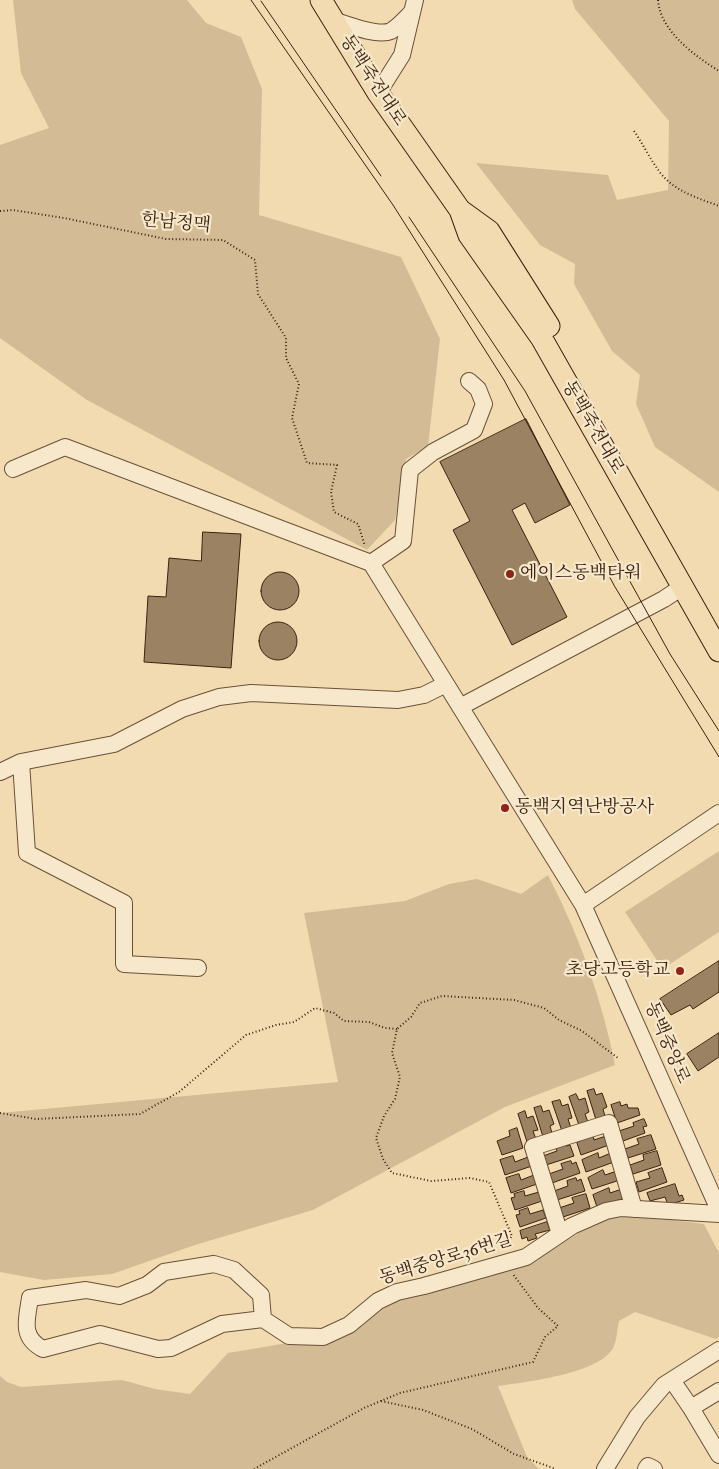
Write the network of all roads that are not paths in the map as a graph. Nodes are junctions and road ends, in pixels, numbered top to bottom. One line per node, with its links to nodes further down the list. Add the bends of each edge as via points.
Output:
1 (321, 0): 3 (main road, 동백죽전대로)
2 (413, 6): 3 (street, via 391,31 369,30); 4 (street, via 402,55)
3 (333, 20): 4 (main road, 동백죽전대로)
4 (378, 93): 5 (main road, 동백죽전대로)
5 (460, 210): 9 (main road, 동백죽전대로, via 469,235 542,339); 10 (main road, 동백죽전대로, via 489,231 553,333)
6 (469, 381): 8 (street, via 478,389 484,404 474,430 433,452 410,470 403,541)
7 (13, 469): 8 (street, via 65,446)
8 (371, 563): 12 (street, 동백중앙로)
9 (682, 587): 11 (main road, 동백죽전대로); 13 (street)
10 (719, 624)
11 (719, 651)
12 (446, 684): 13 (street, 동백중앙로); 14 (street, via 424,695 398,700 252,693 219,697 182,709 114,744)
13 (460, 707): 17 (street, 동백중앙로)
14 (21, 762): 15 (street); 18 (street, via 27,853 124,903 124,964)
15 (0, 772)
16 (719, 813): 17 (street)
17 (583, 905): 20 (street, 동백중앙로)
18 (198, 968)
19 (634, 1209): 20 (street, 동백중앙로36번길); 21 (street, 동백중앙로36번길, via 606,1211); 21 (street, via 609,1122 533,1147)
20 (719, 1212)
21 (560, 1234): 22 (street, 동백중앙로36번길, via 526,1257 397,1292 378,1301 349,1325 323,1338 289,1336)
22 (264, 1319): 22 (street, via 222,1324 171,1348 158,1349 100,1334 43,1349 33,1344 26,1330 30,1298 86,1290 119,1296 147,1285 164,1272 214,1264 234,1270 261,1294)
23 (719, 1350): 28 (street, via 664,1385 637,1417)
24 (676, 1386): 26 (street)
25 (719, 1391): 26 (street)
26 (691, 1408): 27 (street)
27 (719, 1455)
28 (605, 1469)
29 (646, 1469): 30 (street, via 648,1466)
30 (654, 1469)

